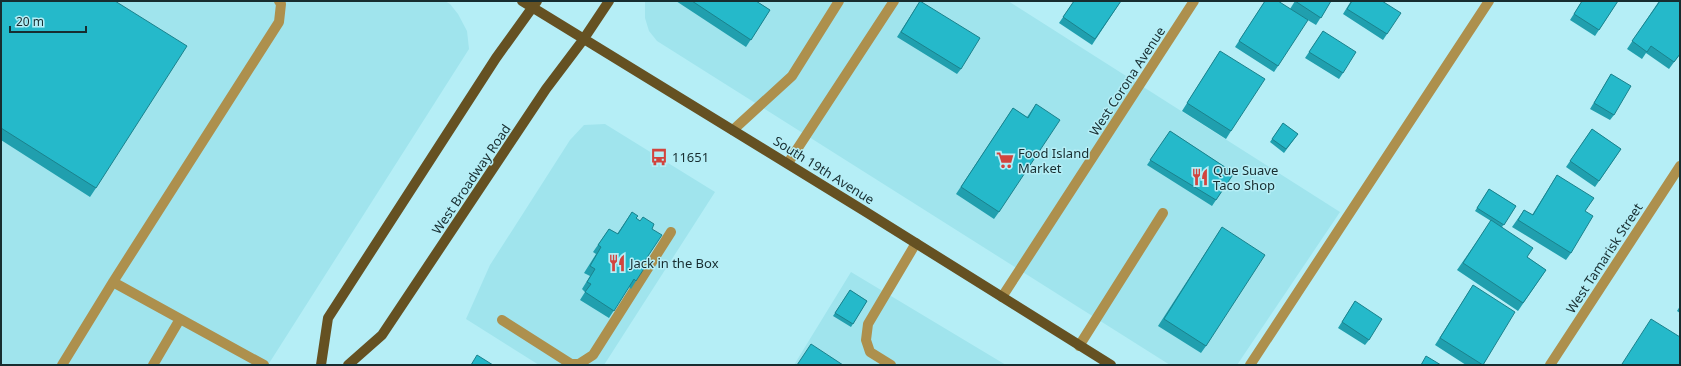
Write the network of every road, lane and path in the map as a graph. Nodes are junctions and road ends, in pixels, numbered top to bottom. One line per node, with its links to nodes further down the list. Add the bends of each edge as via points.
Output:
1 (279, 1): 16 (street, via 279,22)
2 (522, 1): 8 (main road, South 19th Avenue)
3 (609, 1): 9 (main road, West Broadway Road)
4 (839, 1): 10 (street, via 792,76)
5 (894, 1): 11 (street)
6 (1194, 1): 17 (street, West Corona Avenue)
7 (1489, 1): 28 (street)
8 (534, 4): 9 (main road, South 19th Avenue); 24 (main road, via 496,58 328,318)
9 (583, 40): 10 (main road, South 19th Avenue); 25 (main road, West Broadway Road, via 546,89 382,335)
10 (734, 130): 11 (main road, South 19th Avenue)
11 (788, 163): 15 (main road, South 19th Avenue)
12 (1680, 166): 29 (street, West Tamarisk Street)
13 (1163, 213): 20 (street)
14 (671, 232): 19 (street, via 593,355 580,364 571,364)
15 (916, 243): 17 (main road, South 19th Avenue); 26 (street, via 868,324 866,340 870,352)
16 (113, 282): 18 (street); 21 (street)
17 (1002, 297): 20 (main road, South 19th Avenue)
18 (180, 319): 22 (street); 23 (street)
19 (502, 320)
20 (1080, 346): 27 (main road, South 19th Avenue)
21 (62, 365)
22 (153, 365)
23 (264, 365)
24 (321, 365)
25 (348, 365)
26 (891, 365)
27 (1111, 365)
28 (1250, 365)
29 (1550, 365)

